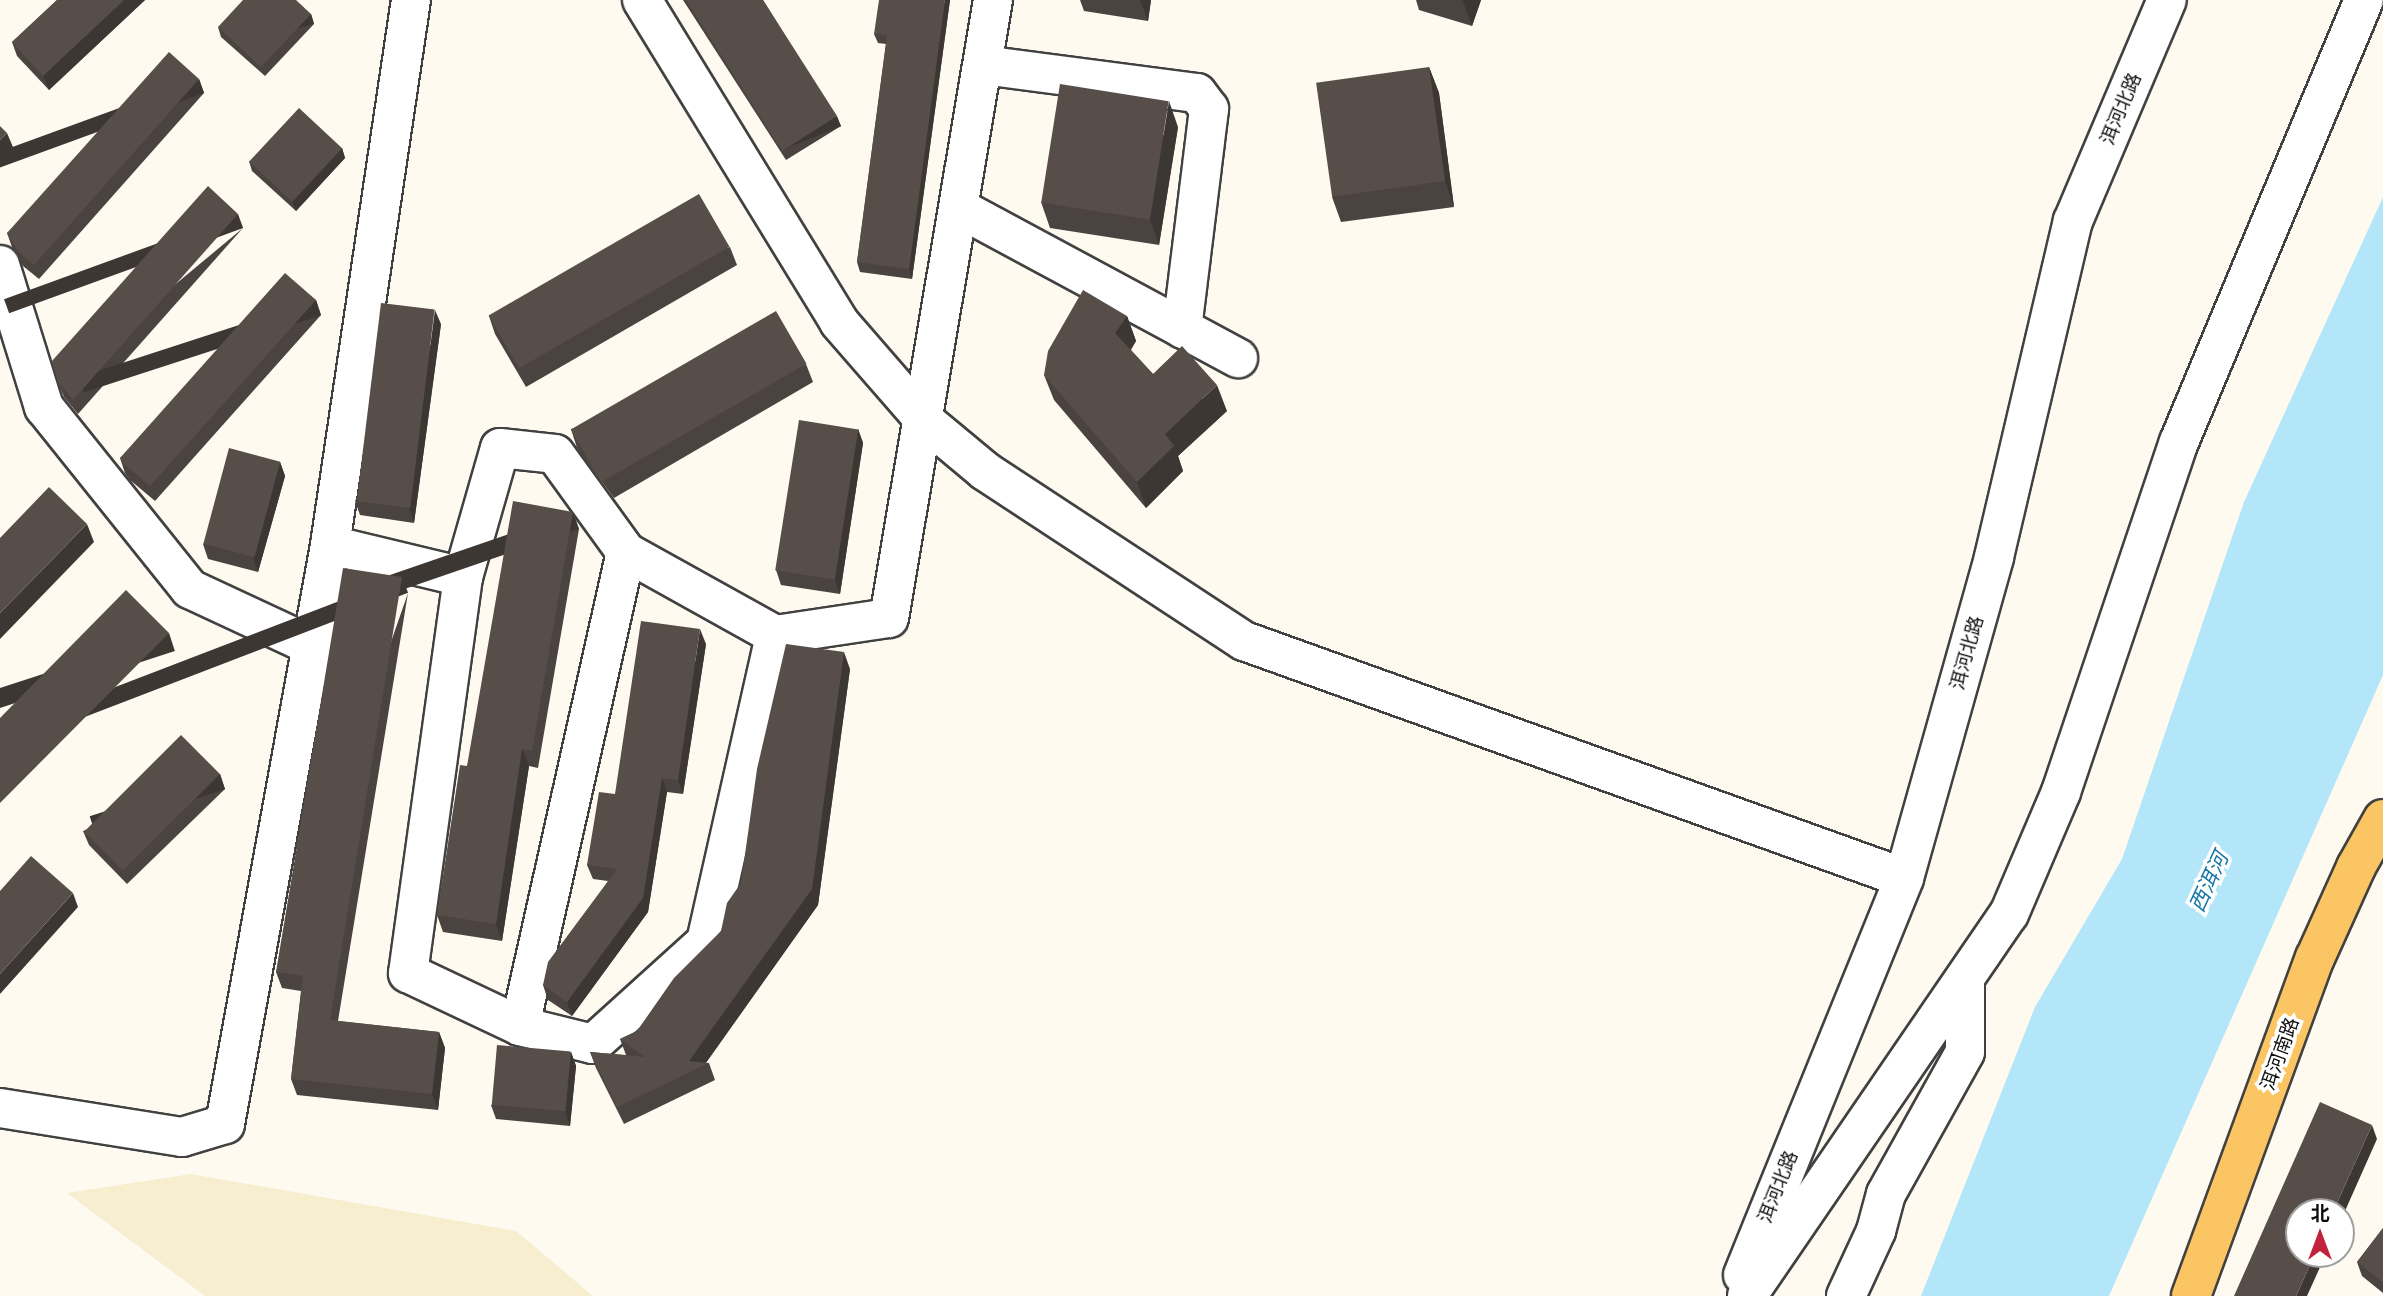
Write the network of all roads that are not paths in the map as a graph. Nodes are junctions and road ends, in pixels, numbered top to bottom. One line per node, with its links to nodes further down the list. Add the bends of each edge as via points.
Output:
1 (411, 0): 12 (street)
2 (642, 0): 11 (street, via 839,322)
3 (993, 0): 6 (street)
4 (2168, 0): 18 (street, 洱河北路, via 2073,221 1994,557)
5 (2364, 0): 19 (street, via 2179,442 2061,792 2009,914)
6 (982, 65): 7 (street); 9 (street, via 1196,93 1209,108)
7 (959, 208): 9 (street); 11 (street)
8 (0, 265): 16 (street, via 44,407 190,589)
9 (1182, 328): 10 (street)
10 (1238, 358)
11 (925, 421): 15 (street, via 889,618); 18 (street, via 985,471 1244,641)
12 (330, 545): 14 (street); 16 (street)
13 (626, 552): 14 (street, via 555,454 500,448); 15 (street); 20 (street)
14 (463, 577): 20 (street, via 408,973)
15 (775, 635): 20 (street, via 706,942 593,1044)
16 (312, 646): 21 (street, via 225,1124 182,1137)
17 (2383, 819): 25 (main road, 洱河南路, via 2315,958)
18 (1904, 878): 22 (street, 洱河北路)
19 (1965, 979): 23 (street); 24 (street, via 1965,1052 1886,1194 1876,1231)
20 (520, 1026)
21 (0, 1108)
22 (1734, 1296)
23 (1747, 1296)
24 (1846, 1296)
25 (2191, 1296)

